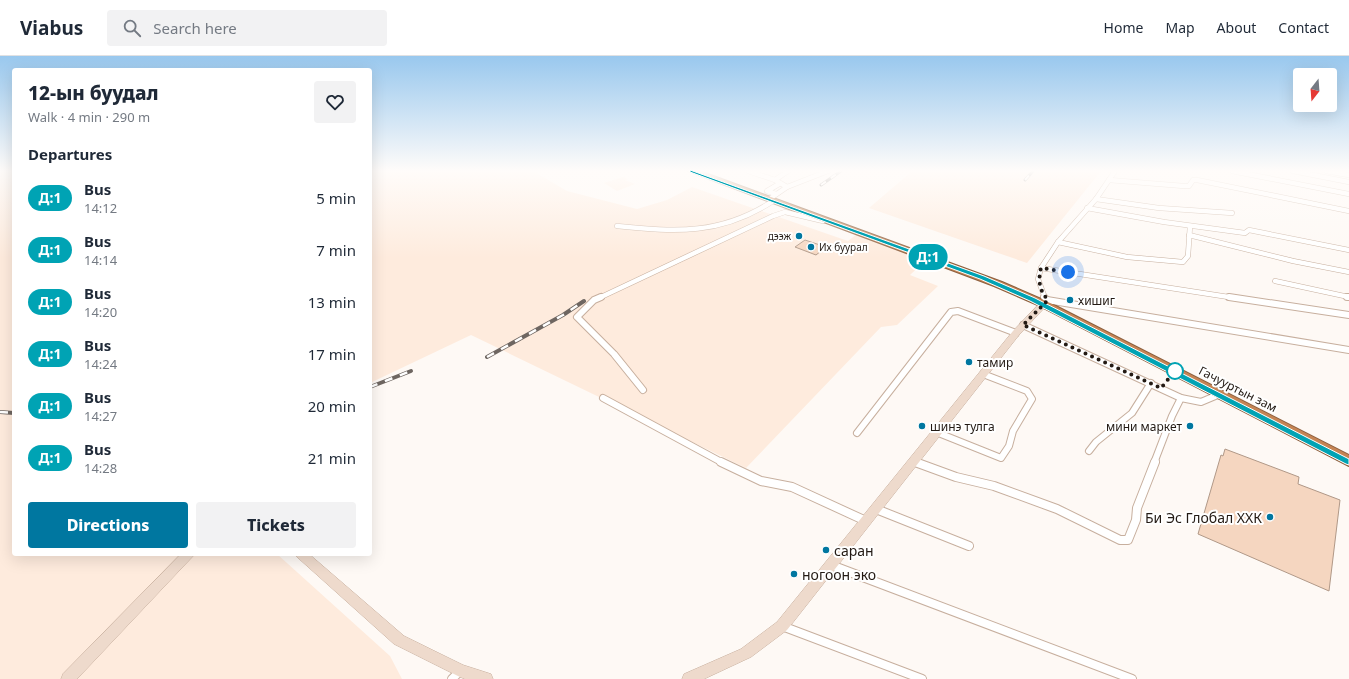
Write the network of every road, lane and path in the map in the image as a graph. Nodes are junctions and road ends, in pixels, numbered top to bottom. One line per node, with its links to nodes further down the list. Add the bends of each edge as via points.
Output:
1 (770, 200): 10 (street, via 739,220 700,229 662,230)
2 (778, 200): 9 (highway, Гачууртын зам)
3 (1094, 200): 6 (street)
4 (1109, 200): 8 (street, via 1165,209)
5 (1295, 200): 7 (street)
6 (1087, 208): 11 (street); 13 (street)
7 (1349, 211)
8 (1232, 213)
9 (827, 221): 19 (highway, Гачууртын зам); 26 (street, via 796,213 785,212 773,216 594,300 583,309 577,317 614,354)
10 (617, 226)
11 (1190, 226): 12 (street); 14 (street, via 1245,233 1249,230)
12 (1189, 235): 13 (street, via 1188,256 1183,262 1127,258); 16 (street)
13 (1058, 242): 15 (street)
14 (1349, 250)
15 (1041, 268): 19 (street, via 1038,279); 20 (street)
16 (1349, 272)
17 (1275, 282): 18 (street)
18 (1349, 297)
19 (1046, 302): 21 (street); 23 (street); 27 (highway, Гачууртын зам)
20 (1349, 315)
21 (1023, 325): 22 (street); 25 (street)
22 (1016, 333): 24 (street); 31 (street, via 958,311 951,312)
23 (1349, 350)
24 (983, 374): 30 (street); 30 (street, via 1031,394 1032,399 1001,458)
25 (1151, 383): 29 (street); 32 (street, via 1132,413 1096,442)
26 (643, 390)
27 (1220, 394): 29 (street, via 1208,402 1201,403); 34 (highway, Гачууртын зам)
28 (603, 398): 36 (street, via 740,472 761,481 812,495)
29 (1181, 398): 33 (street, via 1140,501 1136,520 1128,540 1125,541 1057,509 994,486 956,478)
30 (936, 432): 33 (street)
31 (857, 433)
32 (1089, 451)
33 (913, 461): 35 (street)
34 (1349, 461)
35 (876, 508): 36 (street); 37 (street)
36 (866, 521): 40 (street)
37 (969, 546)
38 (187, 556): 43 (street)
39 (303, 556): 42 (street, via 398,640)
40 (831, 565): 41 (street); 47 (street)
41 (782, 626): 45 (street, via 746,653); 46 (street)
42 (456, 675): 44 (street)
43 (68, 679)
44 (486, 679)
45 (690, 679)
46 (922, 679)
47 (1132, 679)

